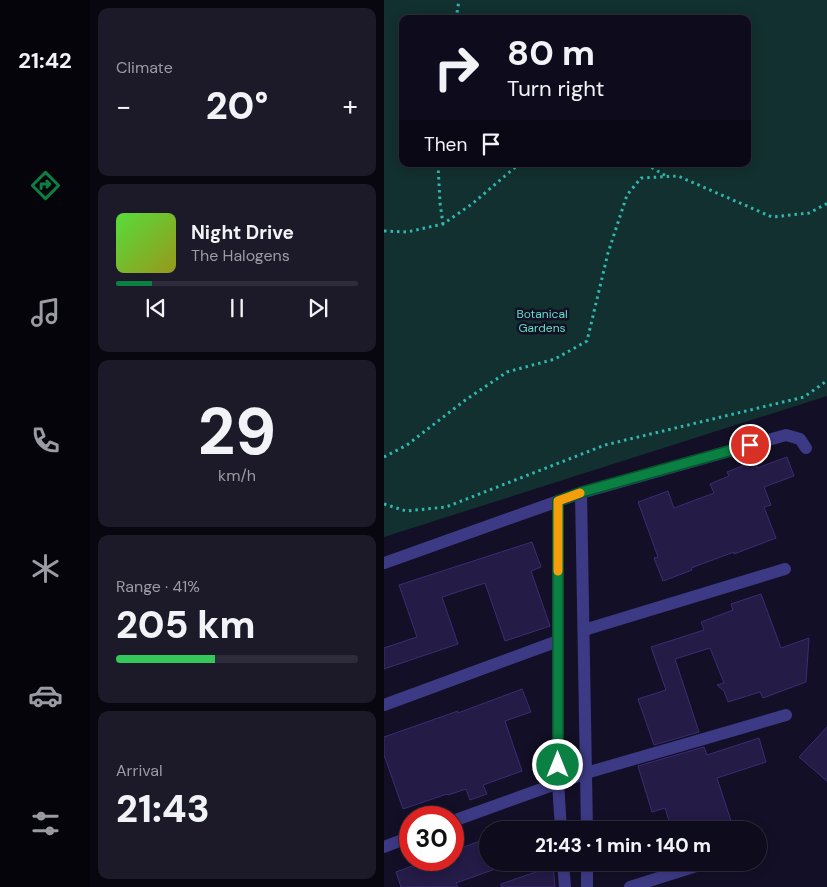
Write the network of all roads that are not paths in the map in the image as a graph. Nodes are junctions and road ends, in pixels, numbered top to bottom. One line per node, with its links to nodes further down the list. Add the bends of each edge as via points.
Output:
1 (806, 448): 2 (street, via 800,439 786,435)
2 (582, 492): 3 (street); 6 (street)
3 (558, 501): 4 (street); 7 (street)
4 (384, 564)
5 (785, 569): 6 (street)
6 (584, 630): 10 (street)
7 (558, 641): 8 (street); 11 (street)
8 (384, 705)
9 (786, 715): 10 (street)
10 (586, 773): 11 (street); 14 (street)
11 (558, 782): 12 (street); 13 (street)
12 (464, 817)
13 (560, 821)
14 (587, 821)
15 (399, 841): 16 (street)
16 (384, 847)
17 (564, 871): 20 (street)
18 (587, 871): 21 (street)
19 (681, 871): 22 (street)
20 (565, 887)
21 (587, 887)
22 (630, 887)

